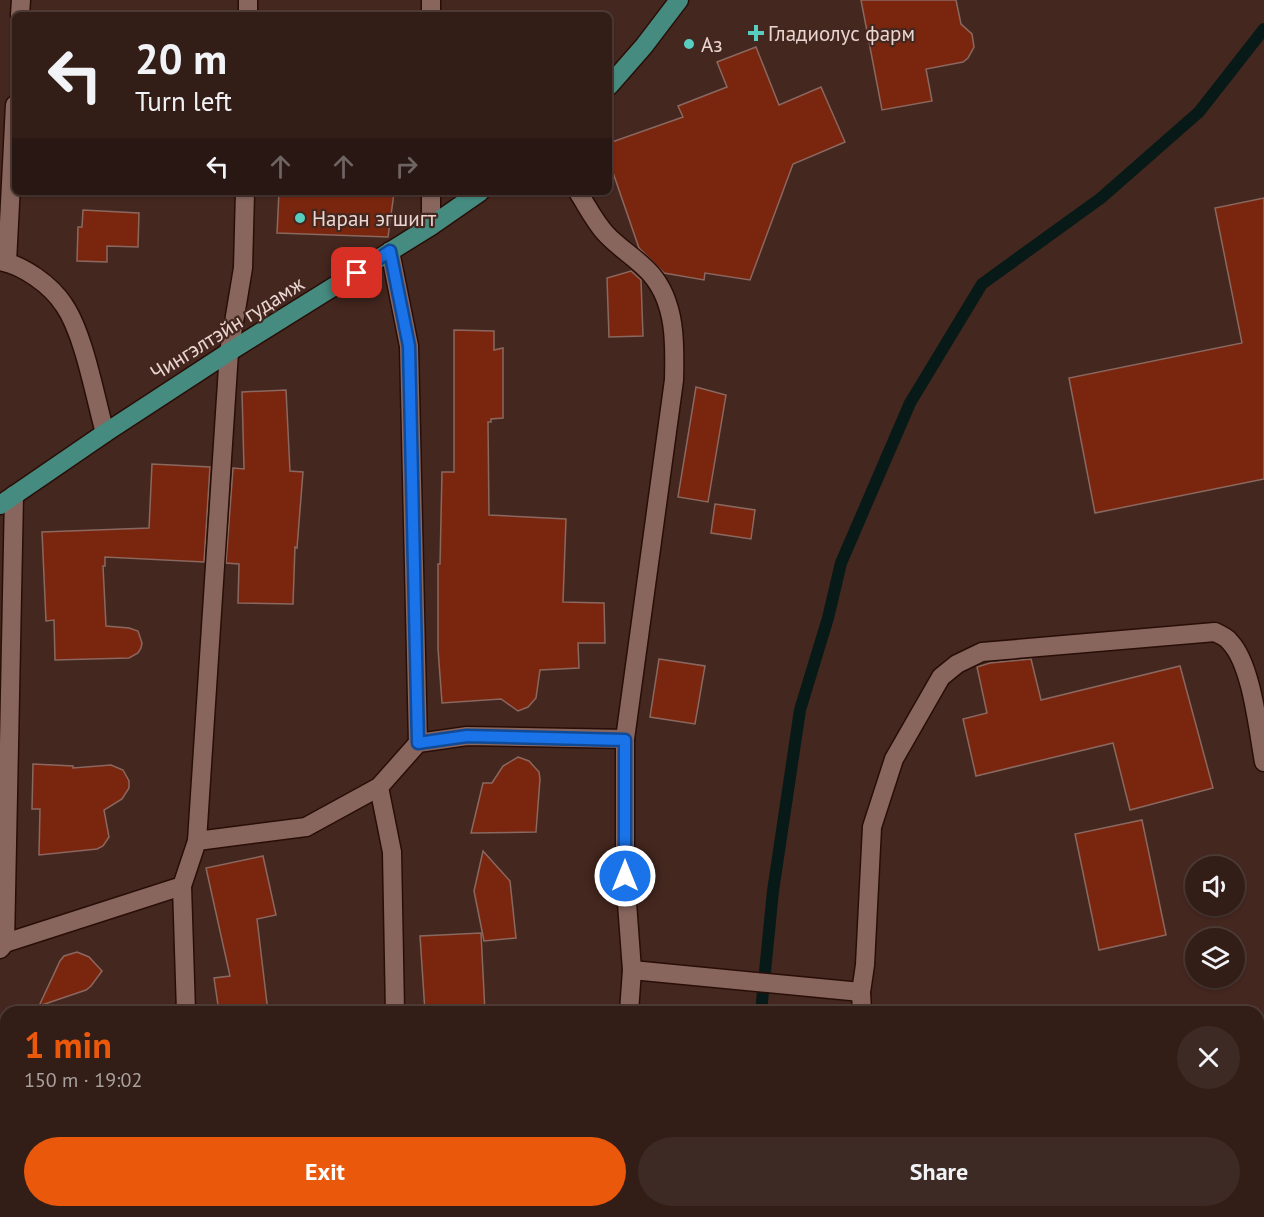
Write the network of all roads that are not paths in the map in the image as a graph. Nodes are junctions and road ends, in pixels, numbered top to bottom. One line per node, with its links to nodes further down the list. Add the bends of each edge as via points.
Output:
1 (679, 0): 2 (main road)
2 (612, 83)
3 (12, 144): 10 (street)
4 (244, 195): 11 (street, via 243,268)
5 (431, 195): 8 (street)
6 (476, 195): 8 (main road, Чингэлтэйн гудамж)
7 (581, 195): 14 (street, via 607,236 657,281 671,316 673,334 674,380)
8 (431, 226): 9 (main road, Чингэлтэйн гудамж)
9 (390, 251): 11 (main road, Чингэлтэйн гудамж); 15 (street, via 409,346)
10 (3, 262): 12 (street, via 39,280 64,304 81,346)
11 (229, 352): 12 (main road, Чингэлтэйн гудамж); 18 (street)
12 (105, 433): 13 (main road, Чингэлтэйн гудамж)
13 (7, 500): 20 (street)
14 (625, 740): 15 (street, via 467,736); 21 (street, via 625,876)
15 (418, 743): 17 (street)
16 (1264, 762): 22 (street, via 1248,679 1230,641 1215,632 982,652 957,664 941,677 894,759 872,827)
17 (379, 787): 18 (street, via 306,827); 24 (street, via 392,852)
18 (197, 841): 19 (street)
19 (182, 886): 20 (street); 23 (street)
20 (3, 946)
21 (632, 970): 22 (street); 25 (street)
22 (861, 992): 26 (street)
23 (186, 1006)
24 (395, 1006)
25 (629, 1006)
26 (862, 1006)

